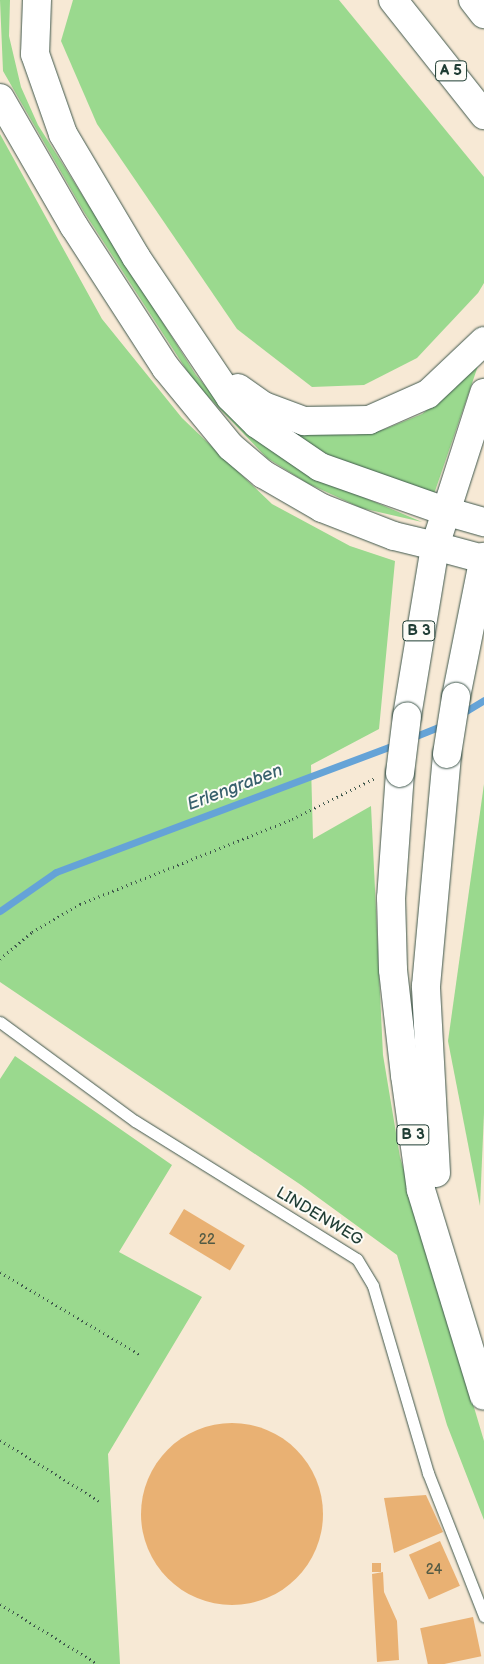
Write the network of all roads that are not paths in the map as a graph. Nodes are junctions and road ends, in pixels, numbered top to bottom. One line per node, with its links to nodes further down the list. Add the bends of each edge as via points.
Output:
1 (37, 0): 10 (main road, via 35,54 63,134)
2 (385, 0): 6 (main road)
3 (393, 0): 6 (main road, A 5)
4 (473, 0): 5 (main road)
5 (484, 14)
6 (418, 28): 8 (main road, A 5)
7 (0, 98): 14 (main road, via 144,335 231,447 264,474 322,508 394,536)
8 (484, 115)
9 (484, 341): 10 (main road, via 445,380 410,406 348,424 304,421 264,406)
10 (199, 354): 12 (main road, via 230,397 288,448 356,482)
11 (484, 392): 12 (main road, B 3)
12 (445, 511): 13 (main road); 14 (main road, B 3)
13 (484, 522)
14 (436, 546): 15 (main road); 17 (main road, B 3, bridge, via 407,716 392,773 391,898 393,970 421,1190)
15 (484, 558): 17 (main road, B 3, bridge, via 447,754 426,986 436,1169)
16 (0, 1022): 19 (lane, LINDENWEG, via 135,1120 358,1259 373,1286 428,1473)
17 (455, 1296): 18 (main road, B 3)
18 (484, 1396)
19 (484, 1616)

